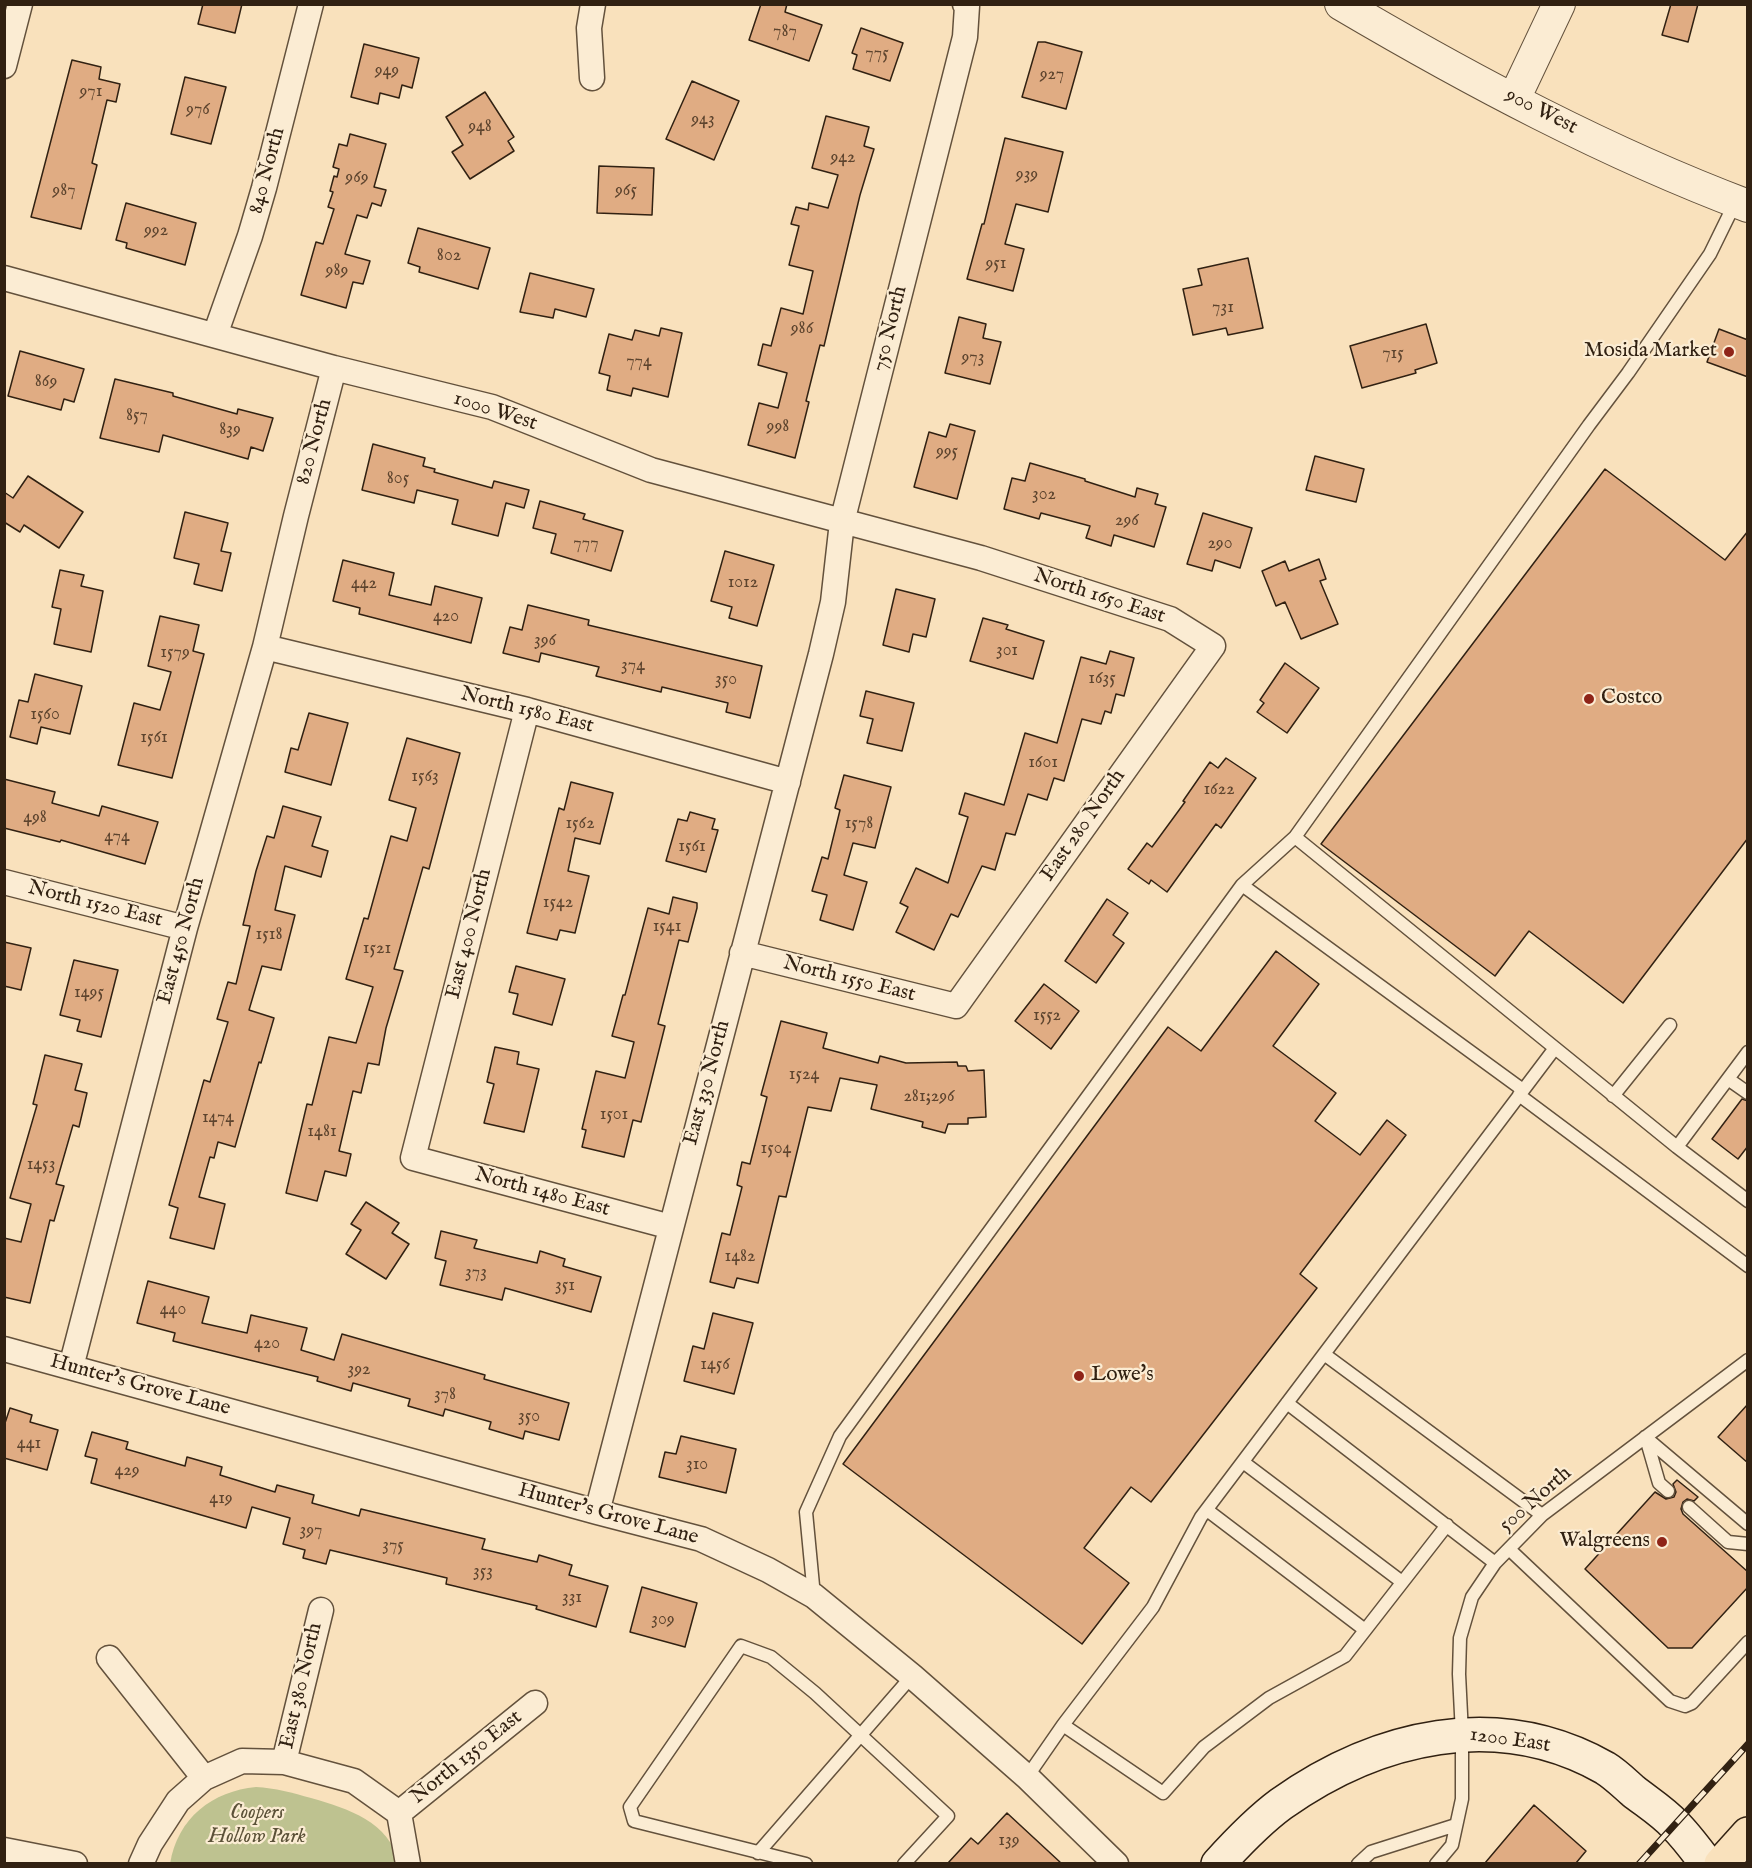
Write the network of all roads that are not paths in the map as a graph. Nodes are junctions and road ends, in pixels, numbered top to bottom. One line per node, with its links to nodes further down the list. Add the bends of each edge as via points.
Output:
1 (20, 4): 7 (street)
2 (311, 4): 12 (street, 840 North, via 259,207)
3 (593, 4): 8 (street, via 589,28)
4 (1341, 4): 9 (street, 900 West)
5 (1559, 4): 9 (street)
6 (966, 5): 15 (street, 750 North, via 965,37)
7 (4, 66)
8 (592, 78)
9 (1514, 99): 10 (street, 900 West, via 1687,183)
10 (1742, 204): 22 (lane, via 1628,372)
11 (4, 278): 12 (street, 1000 West)
12 (215, 334): 13 (street, 1000 West)
13 (334, 368): 14 (street, 820 North); 15 (street, 1000 West, via 492,407 651,470)
14 (296, 516): 18 (street, East 450 North)
15 (842, 522): 16 (street, 1000 West); 19 (street, 750 North, via 833,602)
16 (981, 558): 17 (street, North 1650 East, via 1170,619)
17 (1212, 646): 27 (street, East 280 North)
18 (265, 647): 20 (street, North 1580 East); 25 (street, East 450 North)
19 (820, 654): 21 (street, East 330 North)
20 (527, 710): 21 (street, North 1580 East); 36 (street, East 400 North)
21 (788, 782): 26 (street, East 330 North)
22 (1295, 837): 24 (lane); 29 (lane)
23 (4, 882): 25 (street, North 1520 East)
24 (1242, 885): 32 (lane); 58 (lane, via 840,1436 806,1512)
25 (185, 928): 43 (street, East 450 North)
26 (742, 953): 27 (street, North 1550 East); 38 (street, East 330 North)
27 (956, 1006)
28 (1670, 1025): 34 (lane)
29 (1555, 1048): 32 (lane); 34 (lane)
30 (1748, 1052): 31 (lane)
31 (1728, 1078): 33 (lane); 35 (lane)
32 (1521, 1093): 39 (lane); 41 (lane)
33 (1748, 1093)
34 (1613, 1096): 35 (lane)
35 (1677, 1147): 37 (lane)
36 (413, 1158): 38 (street, North 1480 East)
37 (1748, 1201)
38 (671, 1227): 50 (street, East 330 North)
39 (1748, 1266)
40 (4, 1349): 43 (street, Hunter's Grove Lane)
41 (1324, 1354): 44 (lane); 51 (lane)
42 (1748, 1360): 45 (lane, 500 North)
43 (71, 1366): 50 (street, Hunter's Grove Lane)
44 (1287, 1403): 46 (lane); 53 (lane)
45 (1645, 1437): 47 (lane, via 1659,1483); 51 (lane, 500 North); 52 (lane)
46 (1243, 1462): 49 (lane); 57 (lane)
47 (1668, 1491)
48 (1689, 1507): 54 (lane, via 1728,1542)
49 (1207, 1510): 60 (lane); 65 (lane, via 1153,1607)
50 (597, 1512): 58 (street, Hunter's Grove Lane, via 701,1539)
51 (1542, 1515): 55 (lane, 500 North)
52 (1748, 1524)
53 (1446, 1525): 56 (lane); 57 (lane)
54 (1748, 1544)
55 (1509, 1549): 56 (lane, 500 North); 61 (lane, via 1677,1705 1692,1703)
56 (1495, 1563): 67 (lane, 500 North, via 1472,1598 1460,1638)
57 (1402, 1582): 60 (lane)
58 (814, 1596): 63 (street, Hunter's Grove Lane)
59 (321, 1610): 68 (street, East 380 North)
60 (1365, 1629): 65 (lane, via 1345,1656 1269,1698 1204,1747 1163,1792)
61 (1748, 1642)
62 (109, 1658): 70 (street)
63 (912, 1676): 66 (lane); 69 (street, Hunter's Grove Lane)
64 (535, 1703): 71 (street, North 1350 East)
65 (1063, 1725): 69 (lane)
66 (860, 1734): 76 (lane); 76 (lane, via 771,1657 741,1646 630,1807 634,1821); 81 (lane, via 948,1816)
67 (1462, 1734): 72 (main road, 1200 East, via 1521,1739 1584,1758 1607,1769); 73 (lane, 500 North, via 1462,1799); 83 (main road, 1200 East, via 1418,1740 1378,1752 1330,1774 1280,1805)
68 (284, 1762): 70 (street, via 242,1761); 71 (street, via 354,1781)
69 (1027, 1777): 82 (street, Hunter's Grove Lane)
70 (204, 1778): 78 (street, via 178,1802)
71 (399, 1813): 79 (street)
72 (1674, 1824): 75 (main road, 1200 East); 86 (main road, 1200 East)
73 (1456, 1825): 84 (lane, via 1371,1851); 85 (lane, 500 North, via 1452,1845)
74 (4, 1850): 77 (street)
75 (1738, 1851)
76 (758, 1853): 80 (lane)
77 (75, 1863)
78 (141, 1863)
79 (408, 1863)
80 (806, 1863)
81 (904, 1863)
82 (1116, 1863)
83 (1218, 1863)
84 (1358, 1863)
85 (1436, 1863)
86 (1707, 1863)

